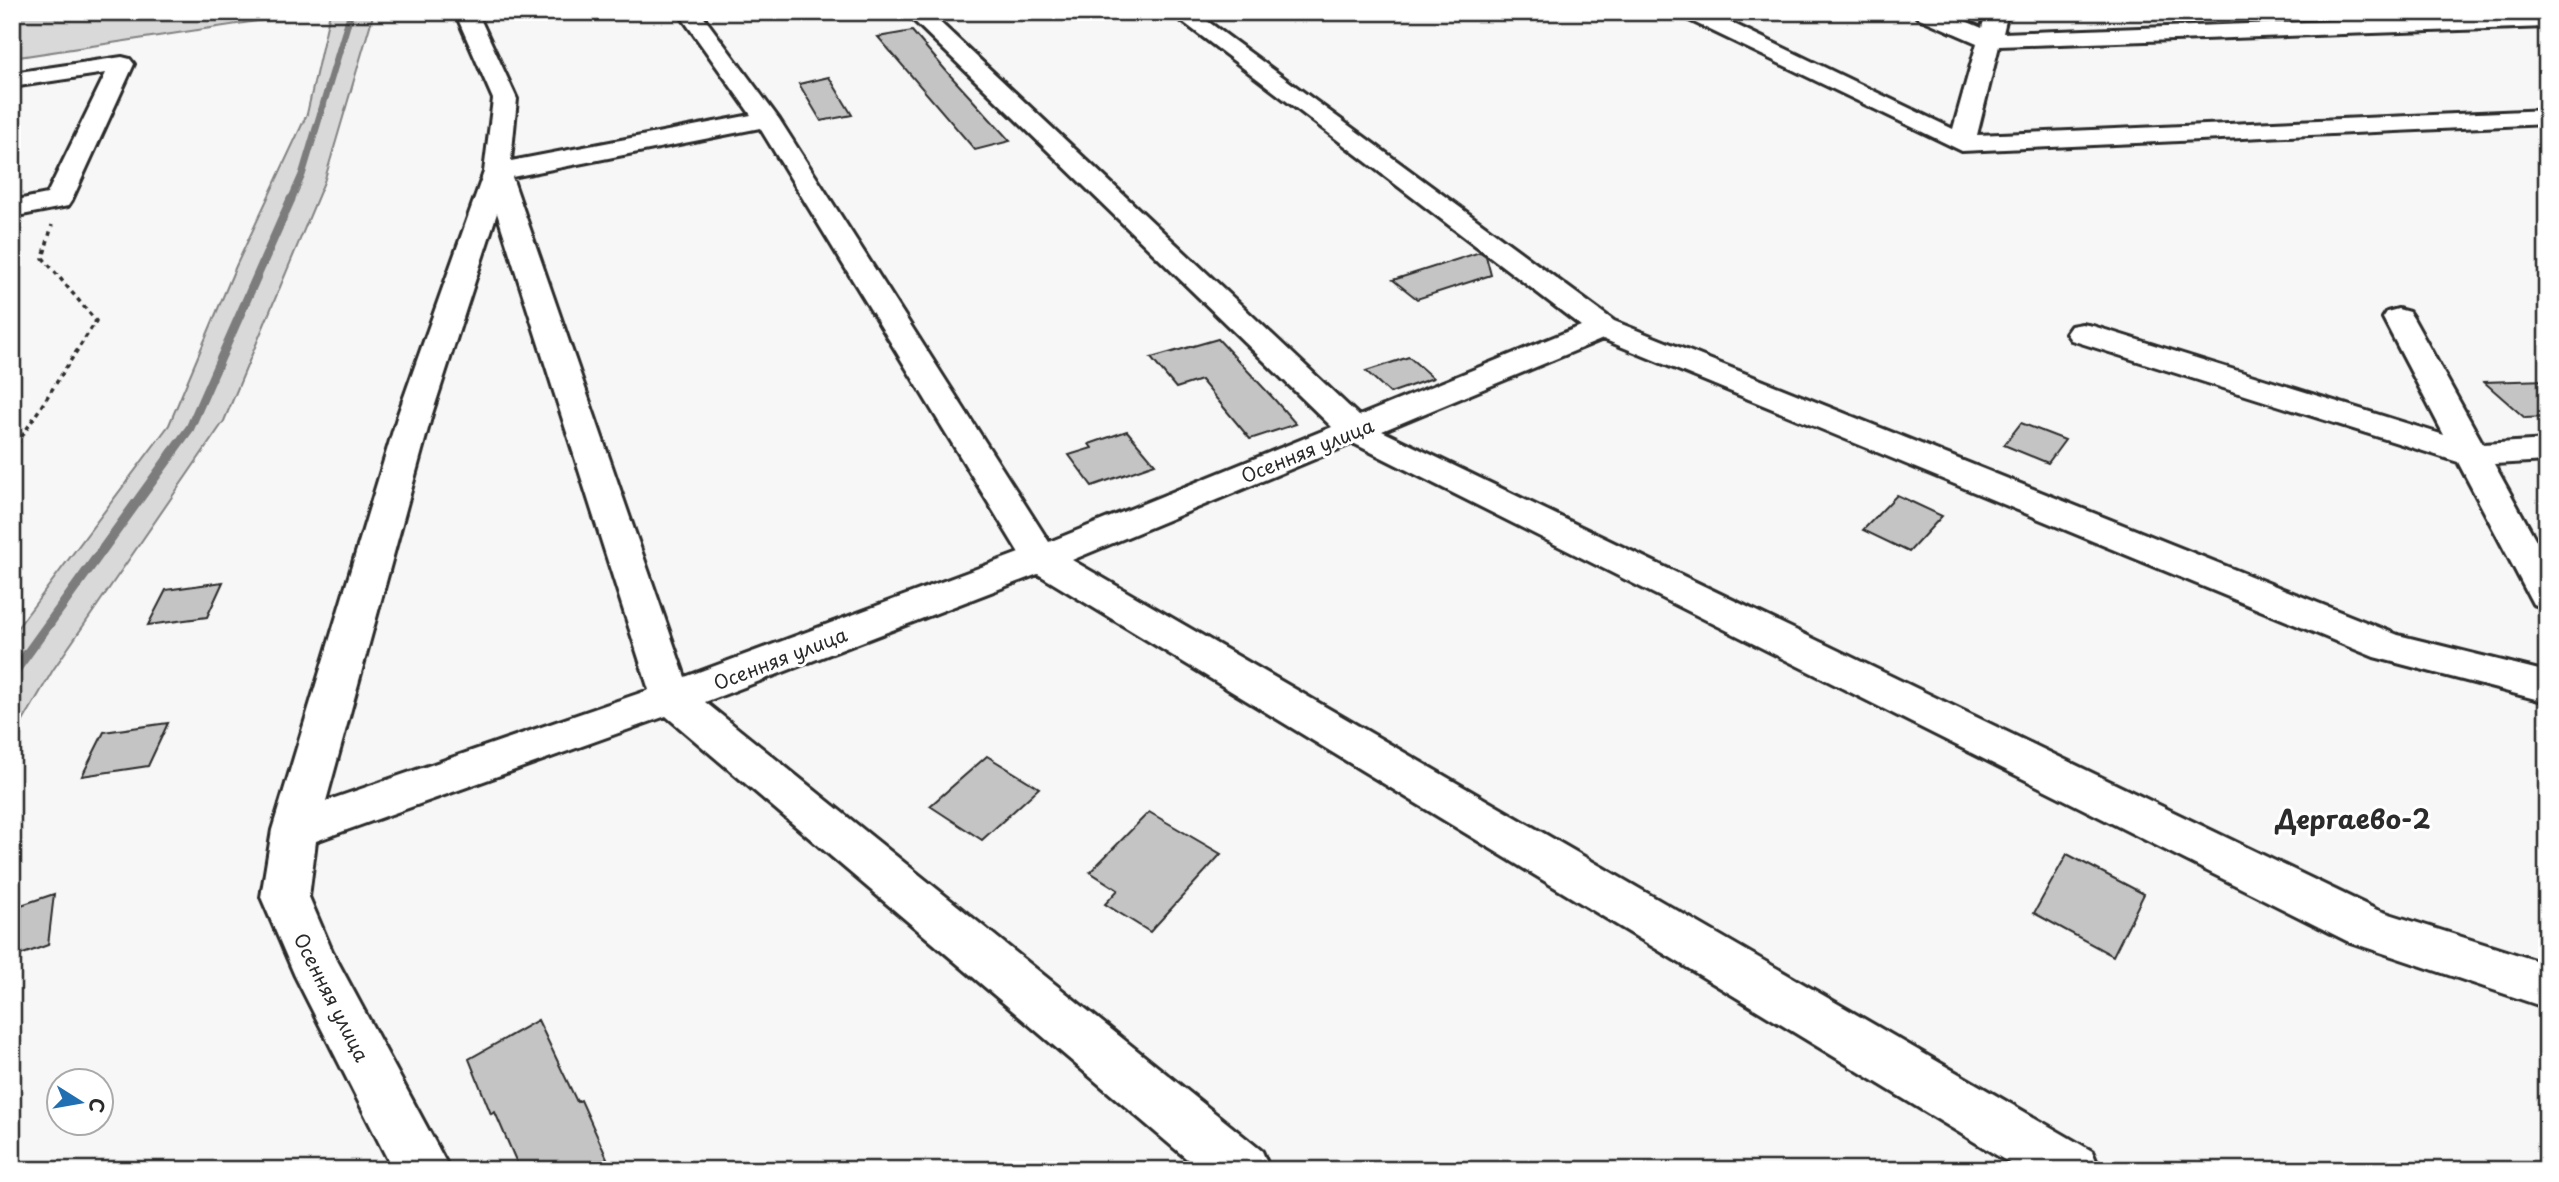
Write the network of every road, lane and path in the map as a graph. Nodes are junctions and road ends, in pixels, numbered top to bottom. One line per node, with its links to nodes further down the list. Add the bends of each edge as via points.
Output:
1 (466, 12): 14 (street, via 505,99)
2 (689, 12): 12 (street)
3 (915, 12): 20 (street)
4 (1181, 12): 18 (street)
5 (1691, 12): 13 (street)
6 (1925, 12): 9 (street)
7 (1997, 12): 9 (street)
8 (2547, 20): 9 (street)
9 (1990, 40): 13 (street)
10 (12, 80): 15 (street, via 121,64)
11 (2547, 117): 13 (street)
12 (767, 119): 14 (street); 24 (street)
13 (1962, 142)
14 (497, 172): 27 (street); 28 (street, via 415,414)
15 (58, 200): 16 (street); 22 (path, via 43,258 96,321)
16 (12, 209)
17 (2398, 318): 23 (street)
18 (1603, 328): 20 (street, Осенняя улица); 26 (street, via 2388,647)
19 (2082, 333): 23 (street)
20 (1354, 431): 24 (street, Осенняя улица); 29 (street, via 2364,926)
21 (2547, 450): 23 (street)
22 (12, 452)
23 (2471, 455): 25 (street)
24 (1041, 559): 27 (street, Осенняя улица); 32 (street)
25 (2547, 596)
26 (2547, 687)
27 (672, 698): 28 (street, Осенняя улица); 31 (street)
28 (295, 830): 30 (street, Осенняя улица, via 285,897 312,961)
29 (2547, 986)
30 (422, 1170)
31 (1242, 1170)
32 (2072, 1170)

